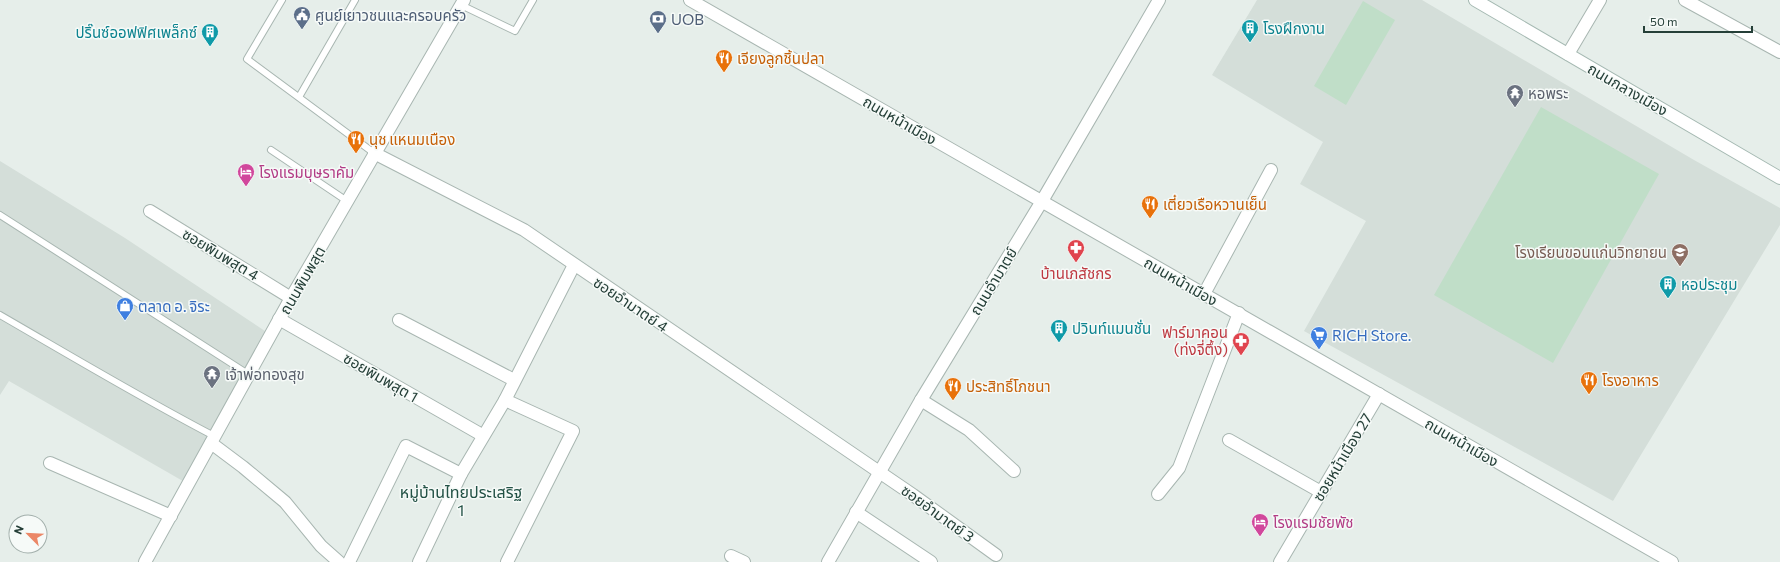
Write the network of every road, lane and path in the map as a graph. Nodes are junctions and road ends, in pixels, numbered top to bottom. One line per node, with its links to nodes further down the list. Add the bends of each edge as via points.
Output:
1 (282, 0): 12 (lane, via 247,60)
2 (355, 0): 12 (lane)
3 (533, 0): 9 (lane, via 515,31)
4 (690, 0): 18 (street, ถนนหน้าเมือง)
5 (1159, 0): 18 (street, ถนนอำมาตย์)
6 (1475, 0): 11 (street, ถนนกลางเมือง)
7 (1600, 0): 11 (street)
8 (1684, 0): 10 (street)
9 (462, 2): 14 (street, ถนนพิมพสุต)
10 (1780, 52)
11 (1568, 54): 16 (street, ถนนกลางเมือง)
12 (299, 97): 14 (lane)
13 (271, 150): 17 (lane)
14 (374, 153): 17 (street, ถนนพิมพสุต); 21 (street, ซอยอำมาตย์ 4, via 524,230)
15 (1271, 170): 22 (street)
16 (1780, 178)
17 (347, 201): 23 (street, ถนนพิมพสุต)
18 (1042, 201): 22 (street, ถนนหน้าเมือง); 32 (street, ถนนอำมาตย์)
19 (150, 211): 23 (street, ซอยพิมพสุต 4)
20 (0, 215): 28 (lane)
21 (574, 265): 29 (street); 38 (street, ซอยอำมาตย์ 4)
22 (1204, 294): 24 (street, ถนนหน้าเมือง)
23 (291, 298): 26 (street, ถนนพิมพสุต)
24 (1239, 313): 30 (street, ถนนหน้าเมือง); 41 (street, via 1179,468)
25 (0, 315): 34 (lane)
26 (279, 319): 28 (street, ถนนพิมพสุต); 33 (street, ซอยพิมพสุต 1)
27 (399, 320): 29 (street)
28 (248, 374): 34 (street, ถนนพิมพสุต)
29 (514, 380): 31 (street)
30 (1379, 394): 40 (street, ซอยหน้าเมือง 27); 55 (street, ถนนหน้าเมือง)
31 (504, 400): 33 (street); 50 (street, via 573,431)
32 (921, 400): 37 (street, via 969,430); 38 (street, ถนนอำมาตย์)
33 (482, 435): 39 (street)
34 (212, 440): 43 (street, ถนนพิมพสุต); 47 (street, via 285,502 321,546)
35 (1229, 440): 40 (street)
36 (50, 463): 43 (street)
37 (1014, 471)
38 (878, 472): 42 (street, ถนนอำมาตย์); 44 (street, ซอยอำมาตย์ 3)
39 (461, 474): 48 (street, via 406,446); 49 (street)
40 (1321, 492): 54 (street, ซอยหน้าเมือง 27)
41 (1158, 494)
42 (856, 512): 52 (street, ถนนอำมาตย์); 53 (street)
43 (171, 516): 46 (street, ถนนพิมพสุต)
44 (996, 555)
45 (731, 556): 51 (street)
46 (145, 562)
47 (339, 562)
48 (349, 562)
49 (418, 562)
50 (507, 562)
51 (744, 562)
52 (828, 562)
53 (931, 562)
54 (1280, 562)
55 (1672, 562)

